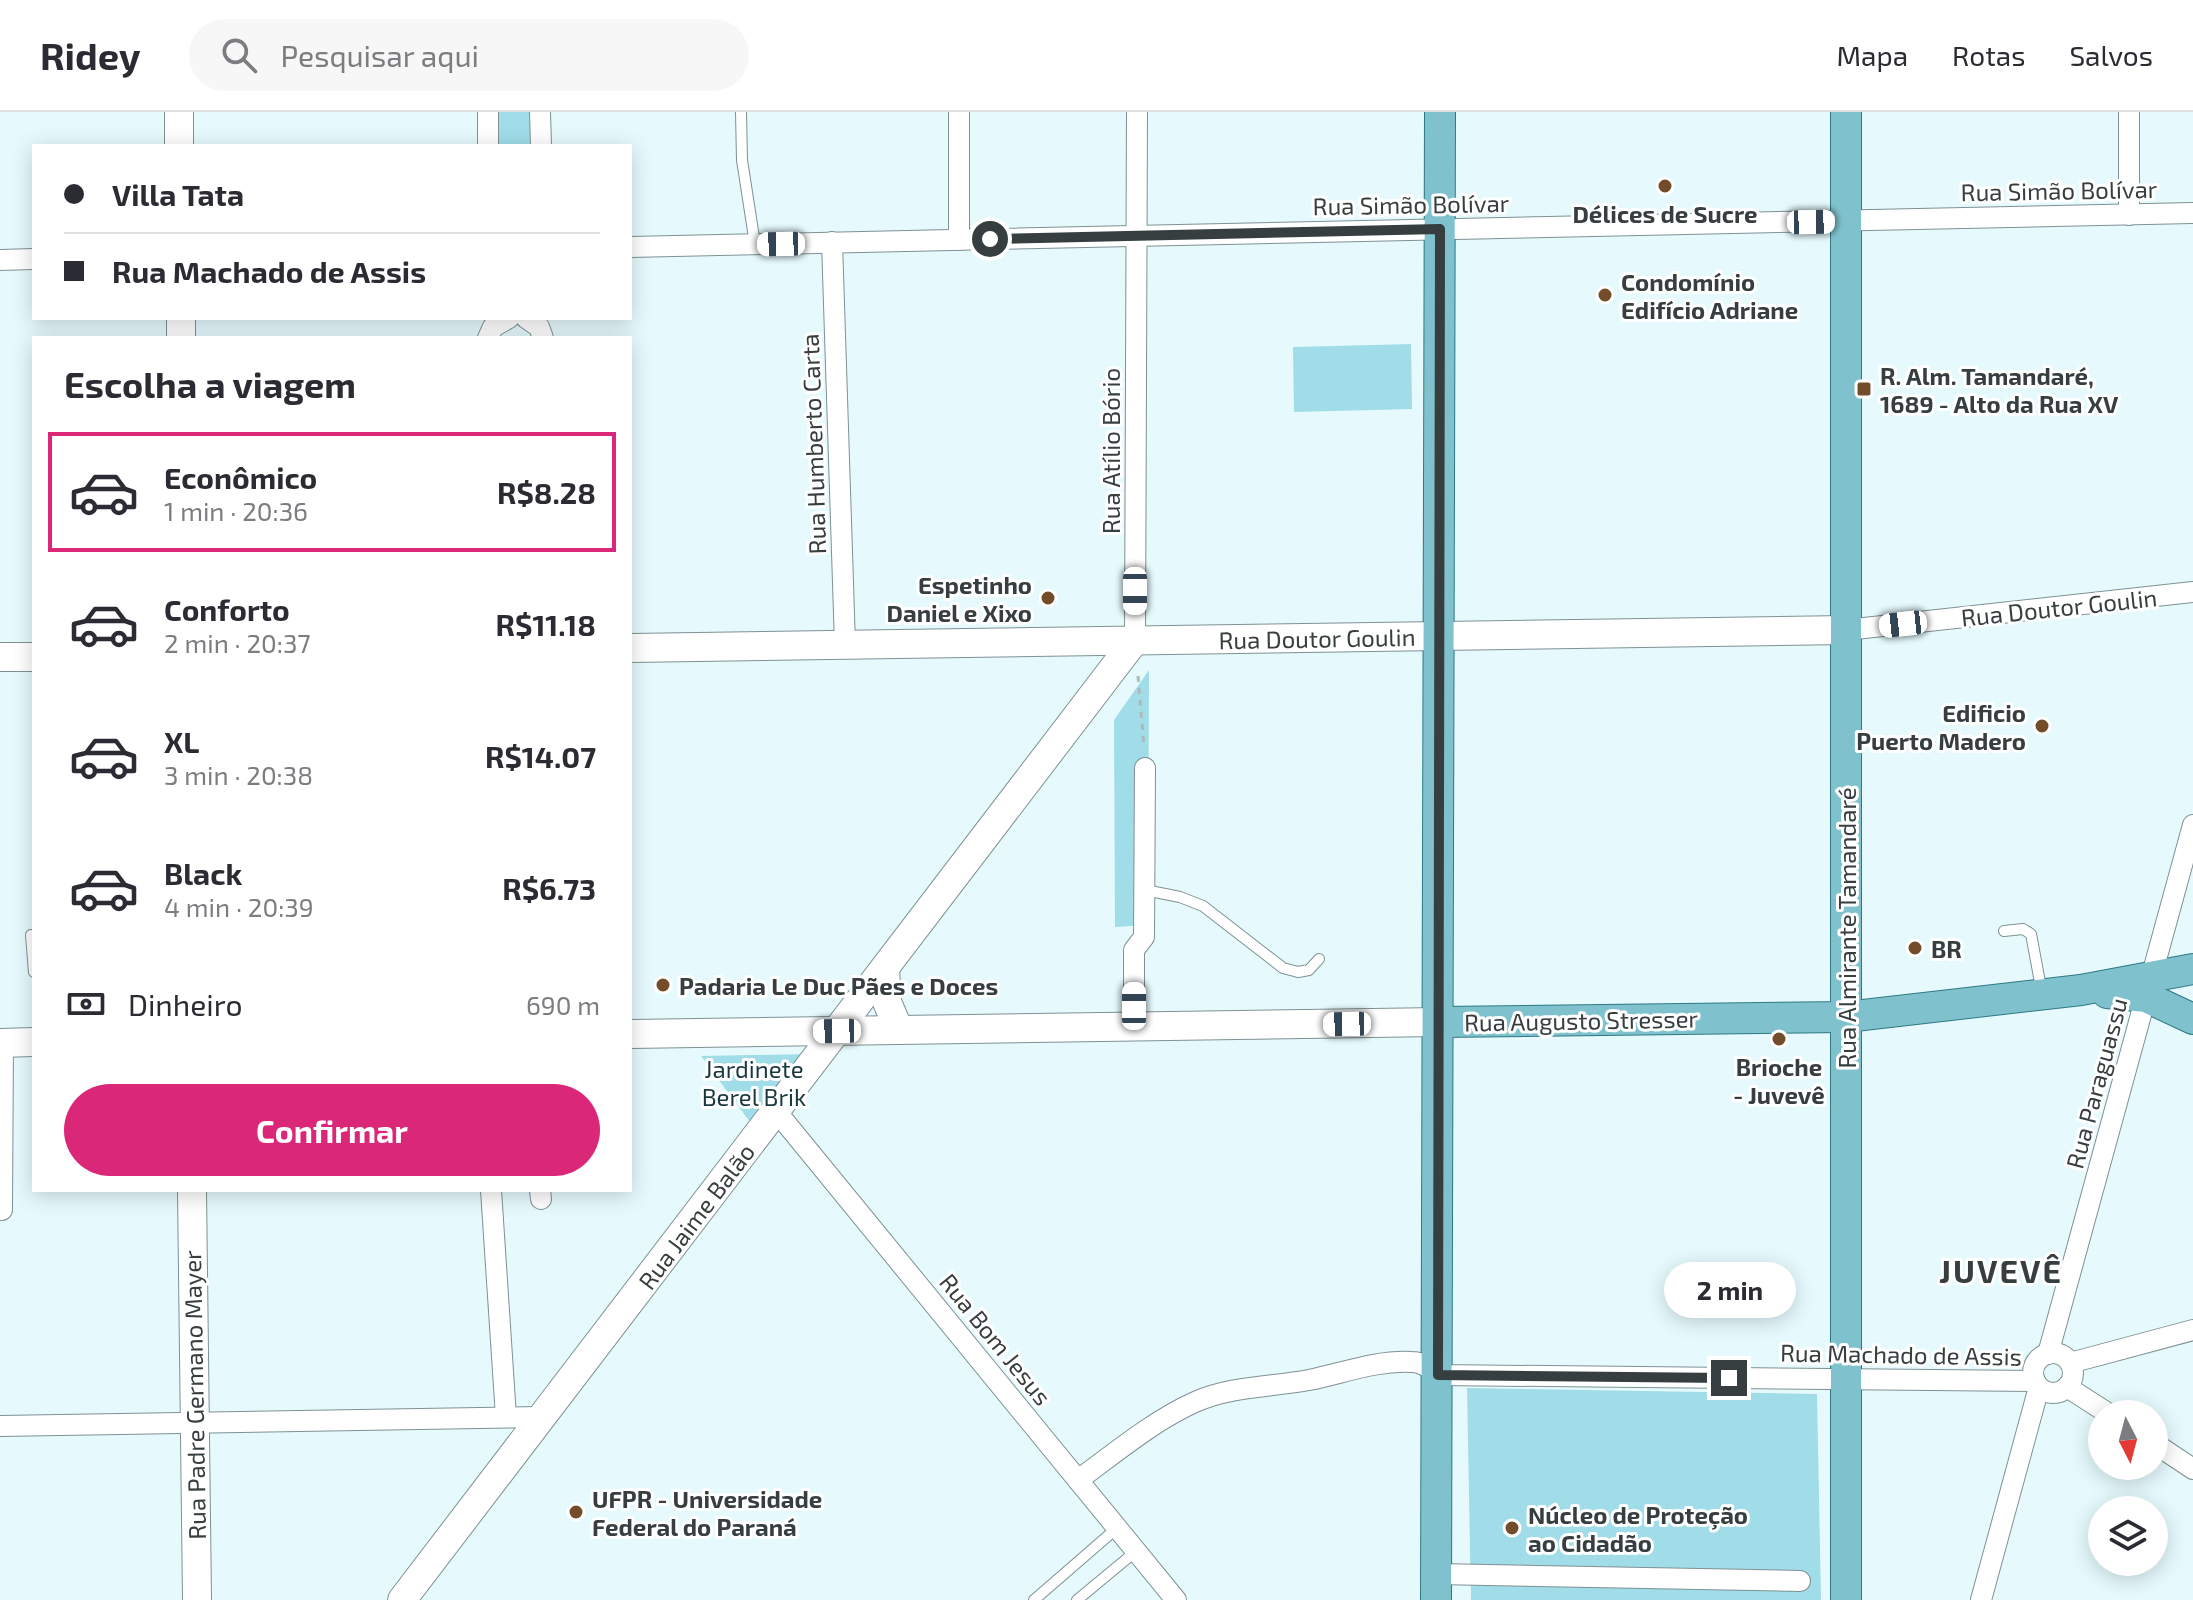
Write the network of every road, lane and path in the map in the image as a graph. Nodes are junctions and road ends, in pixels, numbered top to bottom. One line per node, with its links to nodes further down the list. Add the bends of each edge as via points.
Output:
1 (179, 112): 10 (street)
2 (488, 112): 11 (street)
3 (540, 112): 12 (street)
4 (741, 112): 20 (lane, via 742,160)
5 (959, 112): 18 (street)
6 (1137, 112): 17 (street, Rua Atílio Bório)
7 (1440, 112): 16 (main road)
8 (1846, 112): 15 (main road, Rua Almirante Tamandaré)
9 (2129, 112): 14 (street)
10 (179, 144)
11 (488, 144)
12 (541, 144)
13 (2193, 213): 14 (street, Rua Simão Bolívar)
14 (2129, 215): 15 (street, Rua Simão Bolívar)
15 (1846, 221): 16 (street, Rua Simão Bolívar); 29 (main road, Rua Almirante Tamandaré)
16 (1440, 229): 17 (street, Rua Simão Bolívar); 30 (main road)
17 (1136, 236): 18 (street, Rua Simão Bolívar); 31 (street, Rua Atílio Bório)
18 (959, 240): 19 (street, Rua Simão Bolívar)
19 (832, 242): 20 (street, Rua Simão Bolívar); 32 (street, Rua Humberto Carta)
20 (755, 244): 21 (street, Rua Simão Bolívar)
21 (632, 247)
22 (32, 259): 23 (street)
23 (0, 260)
24 (505, 320): 26 (street)
25 (529, 320): 27 (street)
26 (489, 336)
27 (542, 336)
28 (2193, 592): 29 (street, Rua Doutor Goulin)
29 (1846, 630): 30 (street, Rua Doutor Goulin); 47 (main road, Rua Almirante Tamandaré)
30 (1439, 636): 31 (street, Rua Doutor Goulin); 49 (main road)
31 (1135, 640): 32 (street, Rua Doutor Goulin); 36 (path); 43 (street, Rua Jaime Balão)
32 (845, 645): 33 (street, Rua Doutor Goulin)
33 (632, 648)
34 (0, 657): 35 (street)
35 (32, 657)
36 (1145, 768): 38 (street)
37 (2193, 825): 45 (street, Rua Paraguassu)
38 (1145, 890): 42 (lane, via 1203,906 1283,968 1309,970); 50 (street, via 1144,937 1134,950)
39 (2004, 931): 46 (lane, via 2023,929 2031,934)
40 (31, 935): 41 (lane)
41 (32, 947)
42 (1319, 959)
43 (885, 968): 51 (street, via 887,1002); 52 (street, Rua Jaime Balão)
44 (2193, 969): 45 (main road)
45 (2149, 987): 46 (main road, Rua Augusto Stresser); 48 (main road); 61 (street, Rua Paraguassu)
46 (2043, 994): 47 (main road, Rua Augusto Stresser)
47 (1846, 1017): 49 (main road, Rua Augusto Stresser); 64 (main road, Rua Almirante Tamandaré)
48 (2193, 1019)
49 (1439, 1022): 50 (street, Rua Augusto Stresser); 63 (main road)
50 (1134, 1027): 51 (street, Rua Augusto Stresser)
51 (899, 1030): 52 (street, Rua Augusto Stresser)
52 (837, 1031): 53 (street, Rua Augusto Stresser); 56 (street, Rua Jaime Balão)
53 (632, 1034)
54 (32, 1042): 55 (street)
55 (1, 1043): 59 (street)
56 (776, 1111): 69 (street, Rua Jaime Balão); 74 (street, Rua Bom Jesus)
57 (192, 1192): 70 (street, Rua Padre Germano Mayer)
58 (491, 1192): 68 (street)
59 (2, 1210)
60 (2193, 1330): 62 (street)
61 (2048, 1354): 62 (street); 65 (street, via 2035,1364)
62 (2070, 1363): 66 (street)
63 (1438, 1375): 64 (street, Rua Machado de Assis); 74 (street, Rua Machado de Assis, via 1414,1361 1212,1395 1160,1422); 78 (main road)
64 (1846, 1379): 65 (street, Rua Machado de Assis); 84 (main road, Rua Almirante Tamandaré)
65 (2037, 1384): 66 (street, via 2050,1392); 85 (street)
66 (2067, 1387): 67 (street)
67 (2088, 1400)
68 (506, 1417): 69 (street); 70 (street)
69 (542, 1417): 80 (street, Rua Jaime Balão)
70 (195, 1422): 71 (street); 79 (street, Rua Padre Germano Mayer)
71 (0, 1426)
72 (2168, 1452): 73 (street)
73 (2193, 1469)
74 (1078, 1480): 75 (street, Rua Bom Jesus)
75 (1117, 1528): 76 (street, Rua Bom Jesus); 81 (lane)
76 (1135, 1552): 82 (lane); 83 (street, Rua Bom Jesus)
77 (1800, 1581): 78 (street)
78 (1436, 1587)
79 (197, 1600)
80 (402, 1600)
81 (1034, 1600)
82 (1077, 1600)
83 (1176, 1600)
84 (1846, 1600)
85 (1981, 1600)

